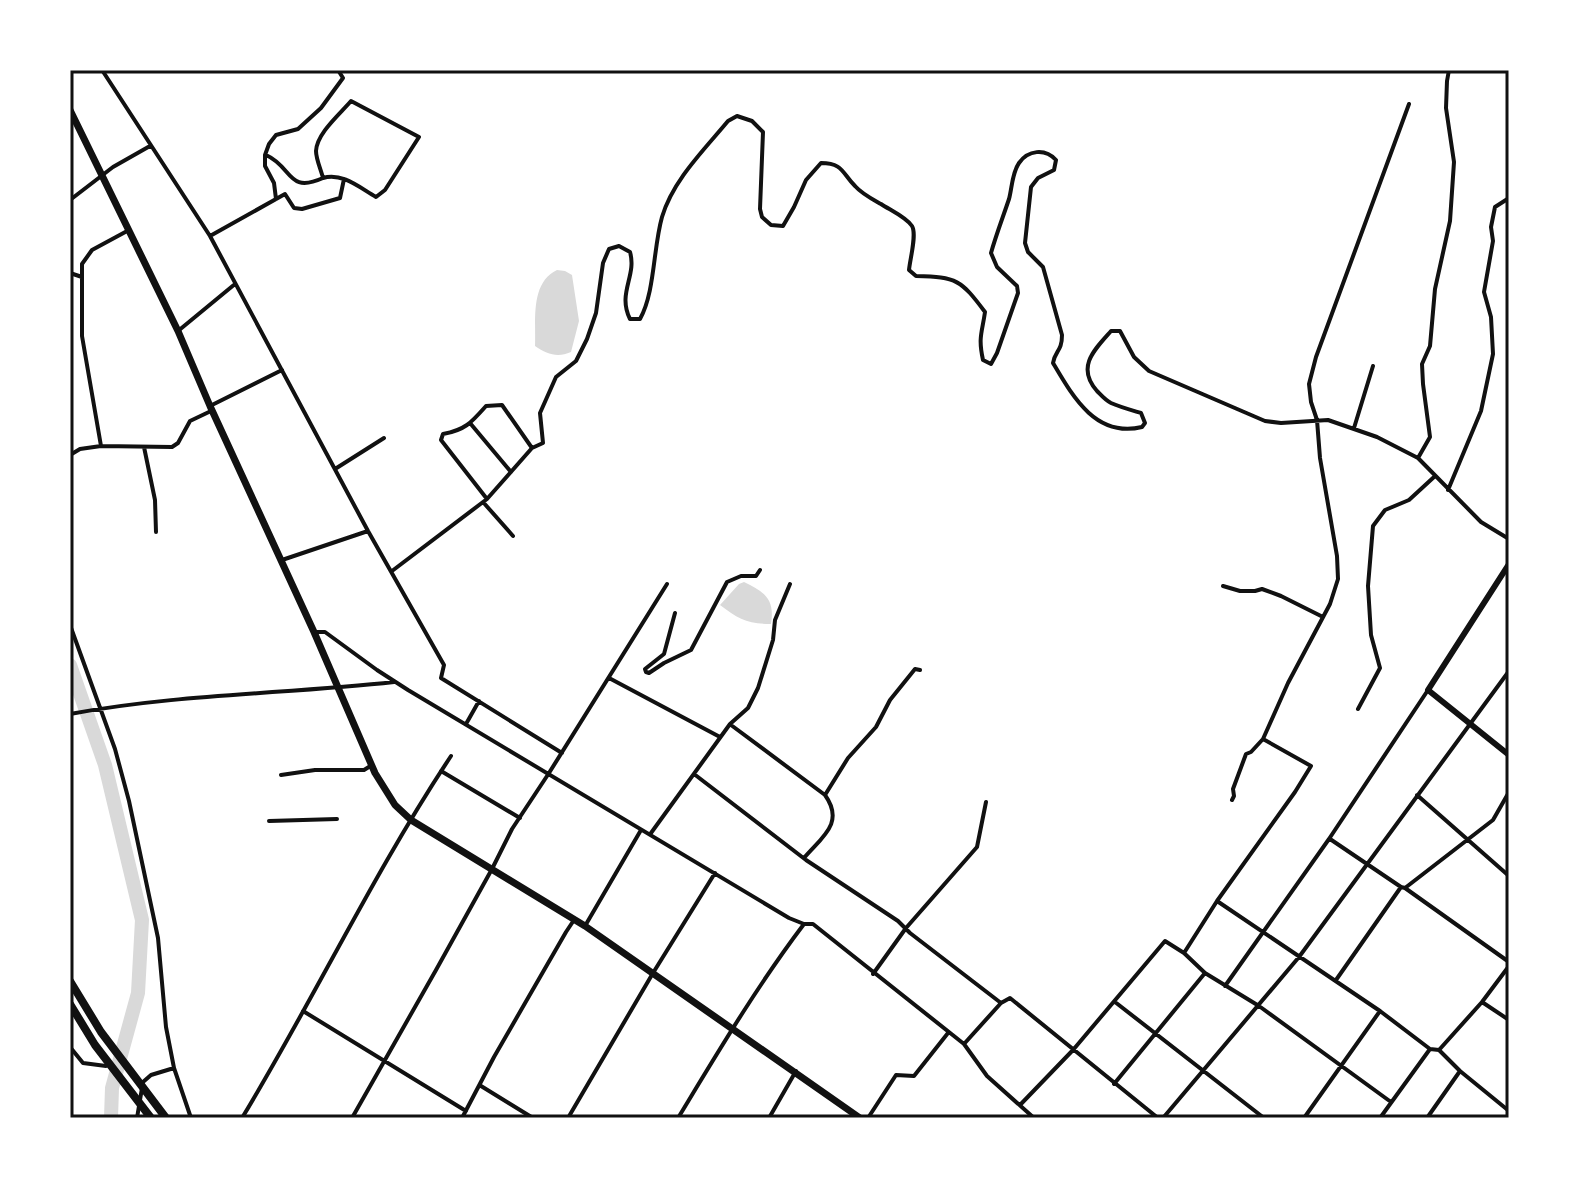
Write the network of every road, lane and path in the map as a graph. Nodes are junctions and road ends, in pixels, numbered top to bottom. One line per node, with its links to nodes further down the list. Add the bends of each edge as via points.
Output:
1 (102, 70): 6 (street)
2 (338, 70): 7 (street, via 343,78 321,108 298,129 276,135)
3 (1449, 70): 31 (street, via 1446,108 1454,162 1450,221 1435,289 1430,346 1422,364 1430,437)
4 (1409, 104): 23 (street, via 1316,357 1309,384)
5 (70, 110): 8 (main road)
6 (150, 146): 8 (street); 15 (street)
7 (265, 155): 9 (street, via 300,183); 12 (street)
8 (102, 175): 13 (street); 14 (main road)
9 (323, 178): 10 (street); 10 (street, via 316,151 328,126 351,101 419,137 376,197)
10 (344, 179): 12 (street, via 340,198 302,209 294,208 285,194)
11 (1509, 198): 35 (street, via 1495,207 1484,292 1493,354 1481,411)
12 (276, 199): 15 (street)
13 (70, 200)
14 (129, 230): 17 (street, via 92,250 82,264); 19 (main road)
15 (210, 236): 18 (street)
16 (70, 273): 17 (street)
17 (82, 277): 27 (street, via 82,336)
18 (235, 284): 19 (street); 21 (street)
19 (178, 331): 22 (main road)
20 (1373, 366): 25 (street)
21 (282, 370): 22 (street); 32 (street)
22 (211, 409): 28 (street, via 190,421 172,447); 41 (main road)
23 (1317, 420): 25 (street); 29 (street, via 1265,421 1149,371 1120,331 1111,331 1088,361 1087,376 1108,402 1141,413 1145,423 1129,431 1097,420 1073,396 1053,363 1062,335 1043,267 1025,243 1031,187 1054,170 1056,160 1050,154 1028,154 1017,165 991,253 1018,293 991,364 983,360 980,344 985,312 966,287 909,270 912,225 864,194 832,163 821,163 806,180 783,226 762,217 763,132 737,116 674,189 640,319 630,319 625,308 630,252 619,246 609,249 587,339 576,361 556,377 540,413 543,443); 49 (street, via 1338,579)
24 (470, 423): 29 (street, via 486,406 502,405); 33 (street); 36 (street, via 443,434 441,440)
25 (1354, 428): 31 (street)
26 (384, 438): 32 (street)
27 (101, 446): 28 (street); 30 (street)
28 (144, 447): 38 (street)
29 (532, 448): 33 (street)
30 (70, 455)
31 (1418, 458): 34 (street)
32 (335, 469): 37 (street)
33 (511, 472): 36 (street)
34 (1434, 476): 35 (street); 60 (street, via 1409,500 1385,510 1373,526 1368,586 1371,635 1380,668)
35 (1448, 490): 40 (street, via 1481,522)
36 (485, 501): 39 (street); 44 (street)
37 (368, 531): 41 (street); 44 (street)
38 (156, 532)
39 (513, 536)
40 (1509, 539)
41 (282, 560): 51 (main road)
42 (1509, 564): 57 (main road)
43 (760, 570): 48 (street, via 756,576 727,582 691,650 646,672 664,654)
44 (392, 571): 58 (street, via 444,665 441,678)
45 (667, 584): 54 (street)
46 (790, 584): 63 (street, via 758,688 748,708)
47 (1223, 586): 49 (street, via 1262,589)
48 (675, 613)
49 (1323, 617): 66 (street)
50 (70, 625): 59 (street)
51 (314, 632): 55 (street, via 325,632); 56 (main road)
52 (920, 670): 76 (street, via 898,688)
53 (1509, 671): 64 (street)
54 (608, 678): 65 (street); 67 (street)
55 (395, 681): 56 (street); 62 (street)
56 (338, 688): 59 (street); 70 (main road)
57 (1428, 690): 64 (main road); 86 (street)
58 (479, 701): 62 (street); 67 (street)
59 (100, 708): 61 (street); 128 (street, via 119,762 158,938)
60 (1358, 709)
61 (70, 714)
62 (466, 724): 72 (street)
63 (730, 724): 65 (street); 76 (street)
64 (1469, 724): 68 (main road); 77 (street)
65 (720, 737): 73 (street)
66 (1263, 739): 78 (street, via 1246,754); 94 (street, via 1311,766)
67 (562, 753): 72 (street)
68 (1509, 755)
69 (451, 756): 71 (street)
70 (372, 765): 74 (street, via 364,770); 82 (main road, via 388,796)
71 (441, 771): 80 (street); 82 (street)
72 (549, 773): 80 (street); 84 (street)
73 (694, 774): 85 (street); 88 (street)
74 (281, 775)
75 (1509, 792): 87 (street, via 1493,820)
76 (825, 795): 88 (street, via 832,805 832,827)
77 (1417, 795): 87 (street); 89 (street)
78 (1232, 800)
79 (986, 802): 98 (street, via 977,847)
80 (520, 818): 90 (street)
81 (337, 819): 83 (street)
82 (411, 820): 90 (main road); 114 (street)
83 (269, 821)
84 (641, 830): 85 (street); 97 (street)
85 (650, 834): 91 (street)
86 (1329, 839): 89 (street); 99 (street)
87 (1468, 840): 92 (street); 93 (street)
88 (804, 858): 98 (street)
89 (1367, 866): 93 (street); 101 (street)
90 (492, 869): 95 (main road); 125 (street)
91 (715, 873): 96 (street); 103 (street)
92 (1509, 876)
93 (1403, 888): 102 (street); 107 (street)
94 (1217, 901): 99 (street); 100 (street)
95 (574, 920): 97 (main road); 133 (street)
96 (804, 924): 105 (street, via 813,924); 117 (street)
97 (585, 926): 103 (main road)
98 (906, 928): 105 (street); 111 (street)
99 (1262, 933): 101 (street); 108 (street)
100 (1184, 953): 104 (street); 109 (street, via 1165,941)
101 (1299, 957): 107 (street); 113 (street)
102 (1509, 964): 110 (street)
103 (653, 973): 117 (main road); 146 (street)
104 (1205, 973): 108 (street); 119 (street)
105 (873, 974): 118 (street)
106 (70, 981): 140 (highway)
107 (1335, 981): 115 (street)
108 (1225, 986): 113 (street)
109 (1115, 1002): 119 (street); 123 (street)
110 (1482, 1002): 116 (street); 124 (street)
111 (1001, 1003): 120 (street); 123 (street, via 1010,998)
112 (70, 1004): 138 (highway)
113 (1259, 1006): 126 (street); 130 (street)
114 (303, 1011): 125 (street); 142 (street)
115 (1380, 1011): 122 (street); 126 (street)
116 (1509, 1020)
117 (731, 1029): 129 (main road); 147 (street)
118 (948, 1033): 120 (street); 150 (street, via 914,1076 896,1075)
119 (1154, 1034): 130 (street); 132 (street)
120 (964, 1044): 135 (street, via 987,1076)
121 (70, 1047): 127 (street, via 83,1063)
122 (1430, 1049): 124 (street); 134 (street)
123 (1073, 1050): 132 (street); 135 (street)
124 (1439, 1050): 131 (street)
125 (386, 1060): 136 (street); 143 (street)
126 (1341, 1065): 134 (street); 154 (street)
127 (106, 1066)
128 (174, 1068): 139 (street, via 143,1082); 141 (street)
129 (796, 1071): 148 (street); 149 (main road)
130 (1202, 1071): 152 (street); 153 (street)
131 (1460, 1071): 137 (street); 156 (street)
132 (1114, 1084): 152 (street)
133 (480, 1085): 136 (street); 145 (street)
134 (1391, 1102): 155 (street)
135 (1020, 1105): 151 (street)
136 (466, 1111): 144 (street)
137 (1509, 1112): 157 (street)
138 (148, 1115)
139 (137, 1118)
140 (166, 1118)
141 (191, 1118)
142 (242, 1118)
143 (352, 1118)
144 (462, 1118)
145 (533, 1118)
146 (568, 1118)
147 (678, 1118)
148 (769, 1118)
149 (860, 1118)
150 (868, 1118)
151 (1034, 1118)
152 (1160, 1118)
153 (1264, 1118)
154 (1304, 1118)
155 (1380, 1118)
156 (1427, 1118)
157 (1505, 1118)

